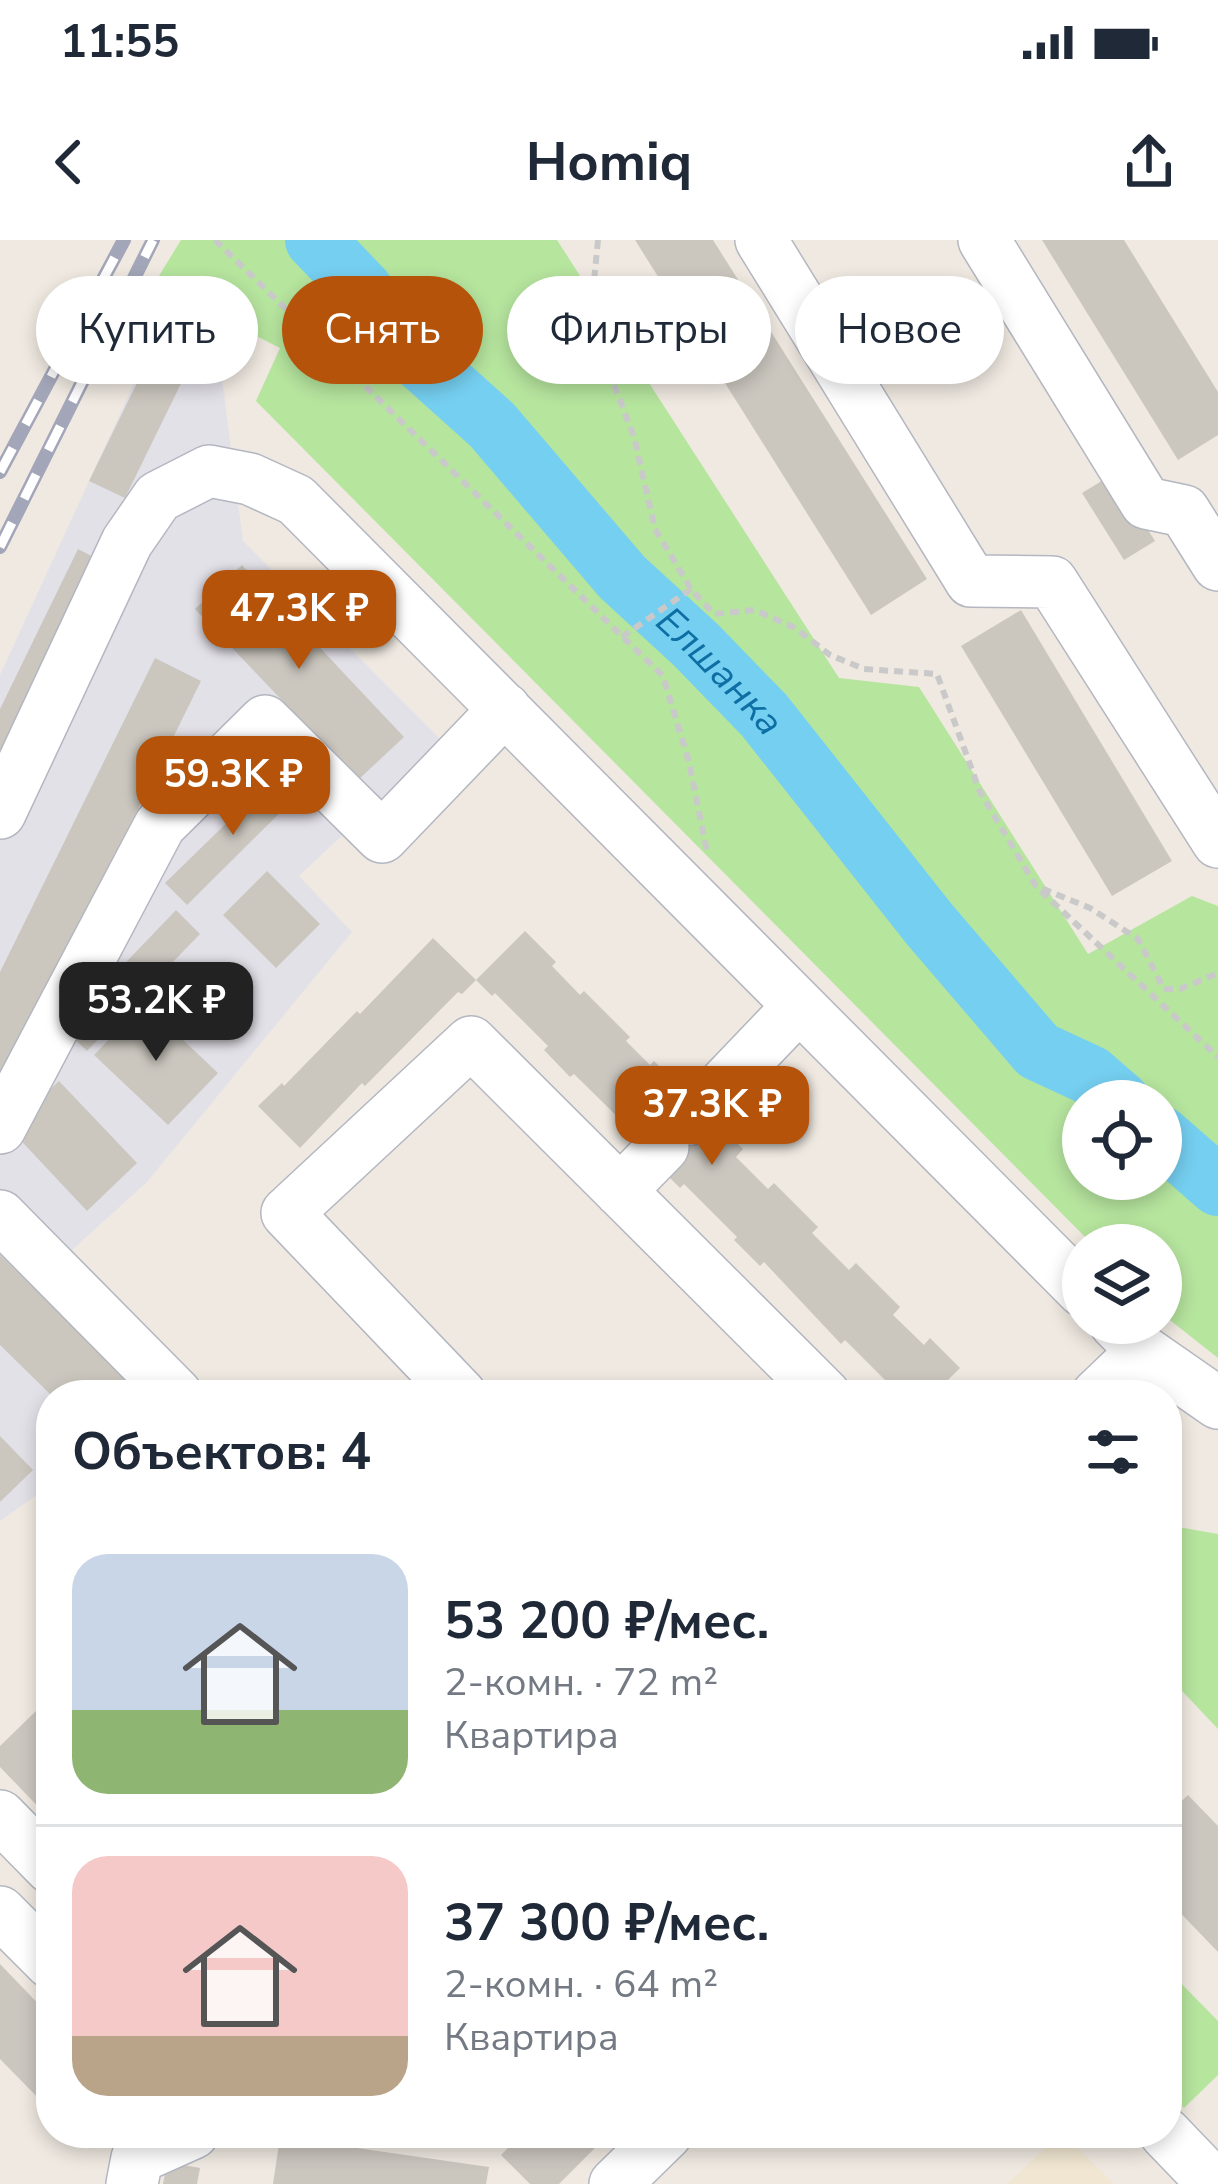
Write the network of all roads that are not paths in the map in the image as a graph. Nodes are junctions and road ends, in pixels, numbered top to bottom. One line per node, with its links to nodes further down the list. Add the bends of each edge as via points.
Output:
1 (760, 240): 6 (street, via 971,581 1052,583)
2 (984, 240): 3 (street, via 1146,503 1184,511)
3 (1218, 565)
4 (505, 710): 5 (street, via 296,500 209,471 158,497 127,542); 7 (street); 8 (street, via 382,837 265,721 160,825)
5 (0, 812)
6 (1218, 842)
7 (799, 1006): 9 (street); 11 (street)
8 (0, 1128)
9 (620, 1191): 15 (street, via 471,1042 286,1213); 16 (street)
10 (0, 1216): 14 (street)
11 (1062, 1270)
12 (1125, 1344): 17 (street)
13 (1138, 1344): 18 (street)
14 (162, 1380)
15 (447, 1380)
16 (810, 1380)
17 (1105, 1380)
18 (1218, 1403)
19 (0, 1816): 20 (street)
20 (36, 1853)
21 (0, 1912): 22 (street)
22 (36, 1948)
23 (652, 2148): 25 (street)
24 (1179, 2148): 26 (street)
25 (615, 2184)
26 (1214, 2184)

